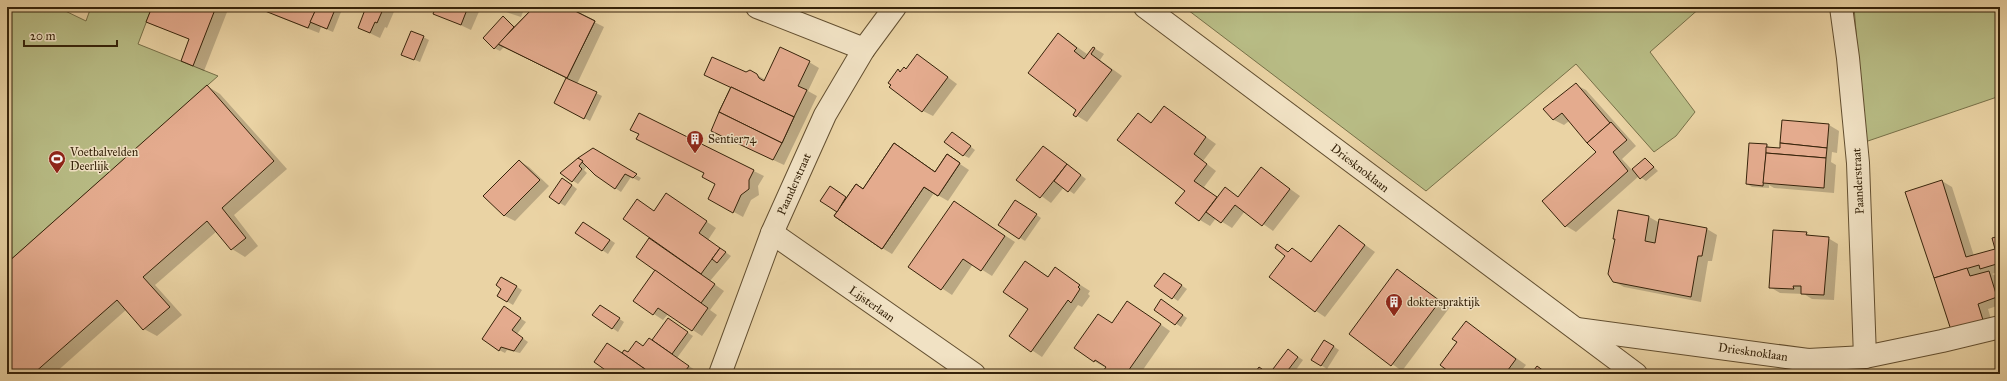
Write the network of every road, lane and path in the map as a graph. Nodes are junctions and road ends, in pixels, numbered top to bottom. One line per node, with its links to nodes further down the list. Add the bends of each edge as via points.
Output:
1 (757, 7): 5 (street)
2 (895, 7): 5 (street, Paanderstraat)
3 (1145, 7): 8 (street, Driesknoklaan)
4 (1842, 7): 9 (street, Paanderstraat, via 1858,163)
5 (864, 49): 6 (street, Paanderstraat, via 825,116)
6 (772, 233): 10 (street, Paanderstraat); 11 (street, Lijsterlaan)
7 (2000, 327): 9 (street, Driesknoklaan, via 1942,342)
8 (1576, 329): 9 (street, Driesknoklaan, via 1808,360); 12 (street, Driesknoklaan)
9 (1865, 357)
10 (720, 374)
11 (974, 374)
12 (1636, 374)

